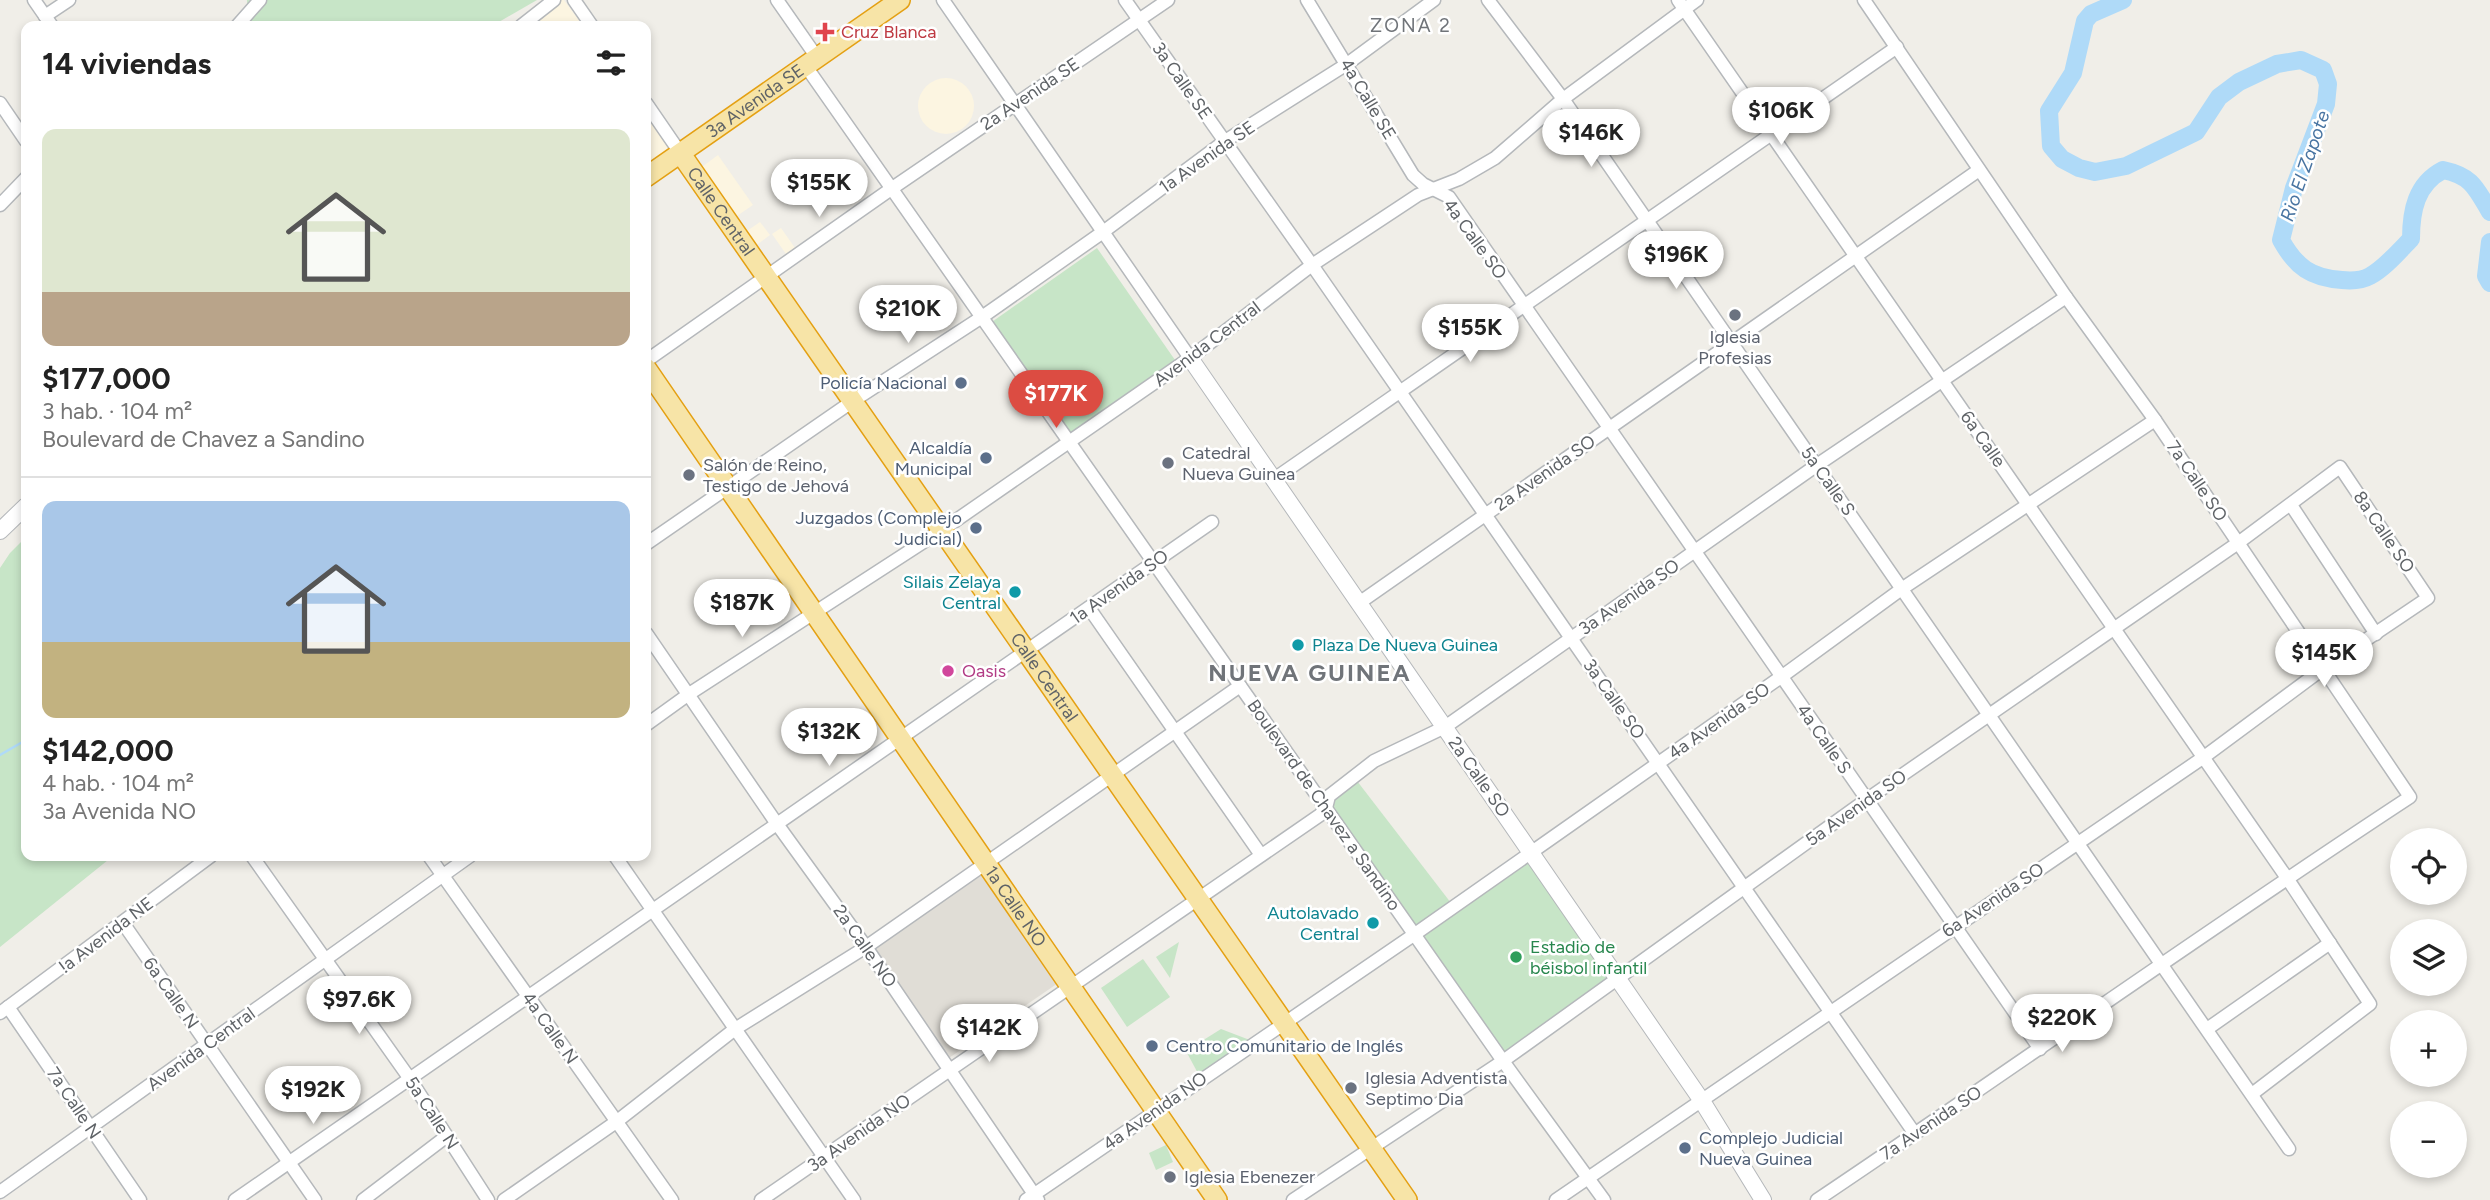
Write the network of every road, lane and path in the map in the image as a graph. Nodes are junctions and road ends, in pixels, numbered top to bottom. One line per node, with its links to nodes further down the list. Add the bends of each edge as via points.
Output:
1 (34, 0): 18 (street)
2 (69, 0): 18 (street)
3 (260, 0): 19 (street)
4 (554, 0): 20 (street)
5 (574, 0): 21 (street)
6 (777, 0): 23 (street, Boulevard de Chavez a Sandino)
7 (900, 0): 23 (highway, 3a Avenida SE)
8 (943, 0): 27 (street)
9 (1125, 0): 17 (street, 3a Calle SE)
10 (1168, 0): 17 (street, 2a Avenida SE)
11 (1307, 0): 24 (street, 4a Calle SE)
12 (1434, 0): 24 (street, 1a Avenida SE)
13 (1488, 0): 25 (street, 5a Calle S)
14 (1697, 0): 16 (street, Avenida Central)
15 (1864, 0): 22 (street, 7a Calle SO)
16 (1681, 4): 25 (street, Avenida Central); 30 (street, 6a Calle)
17 (1139, 20): 27 (street, 2a Avenida SE); 31 (street, 3a Calle SE)
18 (48, 21)
19 (243, 21)
20 (527, 21)
21 (589, 21)
22 (1897, 47): 30 (street); 33 (street, 7a Calle SO)
23 (811, 60): 32 (highway, 3a Avenida SE); 36 (street, Boulevard de Chavez a Sandino)
24 (1347, 64): 31 (street, 1a Avenida SE); 37 (street, 4a Calle SE, via 1413,175)
25 (1563, 99): 37 (street, Avenida Central, via 1495,158); 39 (street, 5a Calle S)
26 (0, 103): 29 (street)
27 (1015, 104): 36 (street, 2a Avenida SE); 40 (street)
28 (651, 110): 32 (street)
29 (21, 134)
30 (1771, 134): 39 (street); 41 (street, 6a Calle)
31 (1225, 141): 40 (street, 1a Avenida SE); 42 (street, 3a Calle SE)
32 (681, 153): 34 (highway, 3a Avenida SE); 43 (highway, Calle Central)
33 (1979, 170): 41 (street, 2a Avenida SO); 44 (street, 7a Calle SO)
34 (651, 174)
35 (21, 183): 38 (street)
36 (891, 188): 43 (street, 2a Avenida SE); 46 (street, Boulevard de Chavez a Sandino)
37 (1435, 190): 42 (street, Avenida Central, via 1418,195); 45 (street, 4a Calle SO, via 1448,197)
38 (0, 205)
39 (1647, 220): 45 (street); 47 (street, 5a Calle S)
40 (1103, 232): 46 (street, 1a Avenida SE); 49 (street)
41 (1856, 256): 47 (street, 2a Avenida SO); 51 (street, 6a Calle)
42 (1312, 265): 49 (street, Avenida Central); 52 (street, 3a Calle SO)
43 (767, 277): 48 (street, 2a Avenida SE); 53 (highway, Calle Central)
44 (2066, 297): 51 (street, 3a Avenida SO); 54 (street, 7a Calle SO)
45 (1523, 306): 52 (street); 55 (street, 4a Calle SO)
46 (982, 317): 53 (street, 1a Avenida SE); 56 (street, Boulevard de Chavez a Sandino)
47 (1732, 343): 55 (street, 2a Avenida SO); 57 (street, 5a Calle S)
48 (651, 357)
49 (1190, 358): 56 (street, Avenida Central); 59 (street, 2a Calle SO)
50 (651, 375): 60 (highway, 1a Calle NO)
51 (1943, 381): 57 (street, 3a Avenida SO); 61 (street, 6a Calle)
52 (1400, 391): 59 (street); 64 (street, 3a Calle SO)
53 (853, 401): 60 (street); 66 (highway, Calle Central)
54 (2155, 420): 61 (street, 4a Avenida SO); 69 (street, 7a Calle SO)
55 (1609, 429): 64 (street, 2a Avenida SO); 70 (street, 4a Calle S)
56 (1069, 442): 66 (street, Avenida Central); 71 (street, Boulevard de Chavez a Sandino)
57 (1817, 465): 70 (street, 3a Avenida SO); 72 (street, 5a Calle S)
58 (2340, 467): 62 (street, 5a Avenida SO); 73 (street, 8a Calle SO)
59 (1274, 479): 74 (street, 2a Calle SO)
60 (728, 487): 68 (street); 76 (highway, 1a Calle NO)
61 (2029, 505): 72 (street, 4a Avenida SO); 77 (street, 6a Calle)
62 (2291, 505): 69 (street, 5a Avenida SO); 78 (street)
63 (21, 511): 67 (street)
64 (1486, 515): 74 (street, 2a Avenida SO); 79 (street, 3a Calle SO)
65 (1212, 522): 71 (street, 1a Avenida SO)
66 (942, 530): 76 (street, Avenida Central); 81 (highway, Calle Central)
67 (0, 531)
68 (651, 541)
69 (2238, 543): 77 (street, 5a Avenida SO); 82 (street, 7a Calle SO)
70 (1694, 552): 79 (street, 3a Avenida SO); 83 (street, 4a Calle S)
71 (1154, 562): 75 (street, 1a Avenida SO); 84 (street, Boulevard de Chavez a Sandino)
72 (1903, 588): 83 (street, 4a Avenida SO); 86 (street, 5a Calle S)
73 (2428, 598): 78 (street, 6a Avenida SO)
74 (1359, 603): 88 (street, 2a Calle SO)
75 (1089, 608): 81 (street, 1a Avenida SO); 89 (street)
76 (814, 612): 85 (street, Avenida Central); 90 (highway, 1a Calle NO)
77 (2115, 630): 86 (street, 5a Avenida SO); 91 (street, 6a Calle)
78 (2376, 634): 82 (street, 6a Avenida SO)
79 (1571, 638): 88 (street, 3a Avenida SO); 92 (street, 3a Calle SO)
80 (651, 640): 85 (street, 2a Calle NO)
81 (1026, 651): 90 (street, 1a Avenida SO); 93 (highway, Calle Central)
82 (2324, 668): 91 (street, 6a Avenida SO); 107 (street, 7a Calle SO, via 2410,797)
83 (1781, 677): 92 (street, 4a Avenida SO); 94 (street, 4a Calle S)
84 (1240, 686): 89 (street); 95 (street, Boulevard de Chavez a Sandino)
85 (689, 694): 87 (street, Avenida Central); 96 (street, 2a Calle NO)
86 (1990, 714): 94 (street, 5a Avenida SO); 97 (street, 5a Calle S)
87 (651, 721)
88 (1445, 727): 95 (street, 3a Avenida SO, via 1374,761 1329,796); 98 (street, 2a Calle SO)
89 (1175, 732): 93 (street); 99 (street)
90 (900, 738): 96 (street, 1a Avenida SO); 105 (highway, 1a Calle NO)
91 (2204, 757): 97 (street, 6a Avenida SO); 107 (street, 6a Calle)
92 (1658, 764): 98 (street, 4a Avenida SO); 108 (street, 3a Calle SO)
93 (1112, 775): 105 (street); 109 (highway, Calle Central)
94 (1867, 800): 108 (street, 5a Avenida SO); 112 (street, 4a Calle S)
95 (1326, 808): 99 (street, 3a Avenida SO); 113 (street, Boulevard de Chavez a Sandino)
96 (777, 824): 110 (street, 1a Avenida SO); 115 (street, 2a Calle NO)
97 (2078, 841): 112 (street, 6a Avenida SO); 117 (street, 5a Calle S)
98 (1531, 853): 113 (street, 4a Avenida SO); 118 (street, 2a Calle SO)
99 (1261, 855): 109 (street, 3a Avenida SO)
100 (204, 861): 111 (street, !a Avenida NE)
101 (256, 861): 116 (street, 5a Calle N)
102 (432, 861): 106 (street, 4a Calle N)
103 (463, 861): 106 (street, Avenida Central)
104 (619, 861): 110 (street)
105 (986, 863): 115 (street); 119 (highway, 1a Calle NO)
106 (443, 876): 116 (street, Avenida Central); 120 (street, 4a Calle N)
107 (2287, 878): 114 (street, 6a Calle); 117 (street, 7a Avenida SO)
108 (1745, 888): 118 (street, 5a Avenida SO); 122 (street, 3a Calle SO)
109 (1198, 898): 119 (street, 3a Avenida NO); 123 (highway, Calle Central)
110 (653, 910): 120 (street, 1a Avenida SO); 124 (street)
111 (123, 923): 121 (street, !a Avenida NE); 126 (street, 6a Calle N)
112 (1954, 926): 122 (street, 6a Avenida SO); 127 (street, 4a Calle S)
113 (1415, 934): 123 (street, 4a Avenida SO); 128 (street, Boulevard de Chavez a Sandino)
114 (2330, 943): 125 (street); 131 (street, 6a Calle, via 2370,1004)
115 (866, 947): 124 (street); 129 (street, 2a Calle NO)
116 (325, 960): 126 (street, Avenida Central); 130 (street, 5a Calle N)
117 (2164, 965): 125 (street, 5a Calle S); 127 (street, 7a Avenida SO)
118 (1618, 978): 128 (street, 5a Avenida SO); 132 (street, 2a Calle SO)
119 (1070, 987): 129 (street, 3a Avenida NO); 133 (highway, 1a Calle NO)
120 (528, 996): 130 (street, 1a Avenida SO); 134 (street, 4a Calle N)
121 (4, 1010): 135 (street, 7a Calle N)
122 (1830, 1011): 132 (street, 6a Avenida SO); 136 (street, 3a Calle SO)
123 (1284, 1022): 133 (street, 4a Avenida NO); 138 (highway, Calle Central)
124 (735, 1029): 134 (street); 140 (street)
125 (2207, 1029): 131 (street, 5a Calle S)
126 (207, 1045): 135 (street, Avenida Central); 141 (street, 6a Calle N)
127 (2040, 1049): 136 (street, 7a Avenida SO)
128 (1503, 1060): 138 (street, 5a Avenida SO); 142 (street, Boulevard de Chavez a Sandino)
129 (950, 1070): 140 (street, 3a Avenida NO); 144 (street, 2a Calle NO)
130 (410, 1079): 137 (street, 5a Calle N); 141 (street, 1a Avenida SO)
131 (2252, 1094): 139 (street, 5a Calle S)
132 (1702, 1101): 142 (street, 6a Avenida SO); 159 (street, 2a Calle SO)
133 (1156, 1111): 144 (street, 4a Avenida NO); 154 (highway, 1a Calle NO)
134 (616, 1122): 150 (street); 151 (street, 4a Calle N)
135 (91, 1127): 143 (street, Avenida Central); 145 (street, 7a Calle N)
136 (1915, 1134): 160 (street, 7a Avenida SO)
137 (447, 1136): 148 (street); 149 (street, 5a Calle N)
138 (1371, 1149): 155 (street, 5a Avenida SO); 156 (highway, Calle Central)
139 (2289, 1149)
140 (825, 1157): 152 (street, 3a Avenida NO); 153 (street)
141 (289, 1163): 146 (street, 1a Avenida SO); 147 (street, 6a Calle N)
142 (1589, 1177): 157 (street, 6a Avenida SO); 158 (street, Boulevard de Chavez a Sandino)
143 (0, 1192)
144 (1032, 1198)
145 (140, 1200)
146 (235, 1200)
147 (315, 1200)
148 (363, 1200)
149 (488, 1200)
150 (503, 1200)
151 (672, 1200)
152 (761, 1200)
153 (854, 1200)
154 (1217, 1200)
155 (1293, 1200)
156 (1407, 1200)
157 (1556, 1200)
158 (1604, 1200)
159 (1763, 1200)
160 (1816, 1200)

